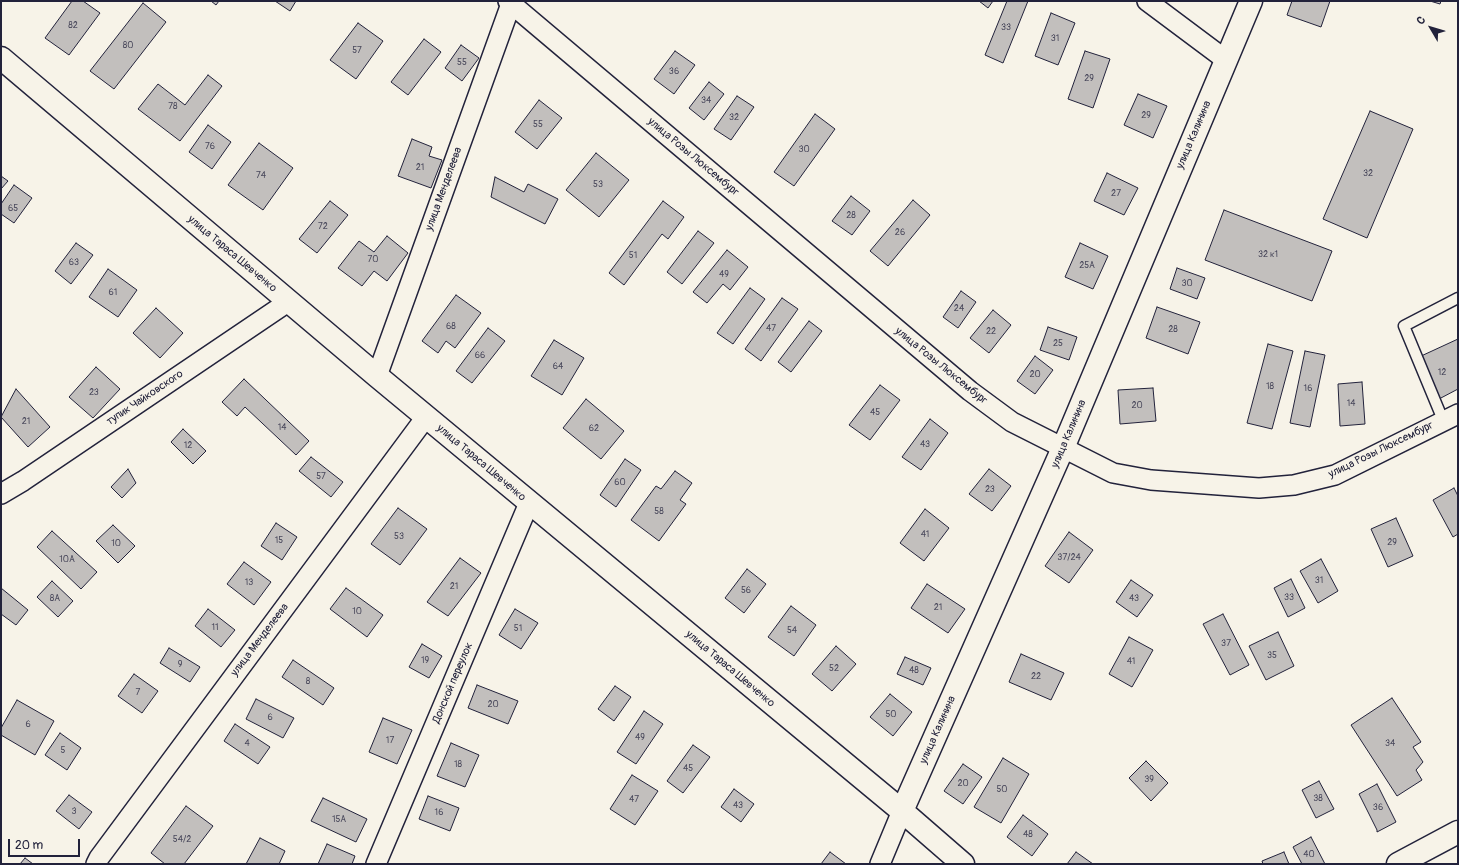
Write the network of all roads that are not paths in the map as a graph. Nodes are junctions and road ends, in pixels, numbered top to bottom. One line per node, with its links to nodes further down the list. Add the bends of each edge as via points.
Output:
1 (1147, 1): 5 (street)
2 (1251, 1): 5 (street, улица Калинина)
3 (511, 2): 8 (street, улица Менделеева); 11 (street, улица Розы Люксембург, via 970,391 1012,422)
4 (1, 58): 7 (street, улица Тараса Шевченко)
5 (1226, 60): 11 (street, улица Калинина)
6 (1458, 298): 10 (lane, via 1404,326)
7 (288, 302): 8 (street, улица Тараса Шевченко); 12 (street, тупик Чайковского)
8 (376, 376): 9 (street, улица Тараса Шевченко)
9 (426, 417): 13 (street, улица Тараса Шевченко); 16 (street, улица Менделеева)
10 (1450, 417): 11 (street, улица Розы Люксембург, via 1335,475 1294,485 1259,488 1151,480 1113,474)
11 (1063, 448): 14 (street, улица Калинина)
12 (1, 494)
13 (530, 503): 14 (street, улица Тараса Шевченко); 17 (street, Донской переулок)
14 (902, 811): 18 (street, улица Калинина); 19 (street, улица Тараса Шевченко)
15 (1458, 832): 20 (street)
16 (96, 864)
17 (376, 864)
18 (880, 864)
19 (963, 864)
20 (1398, 864)

